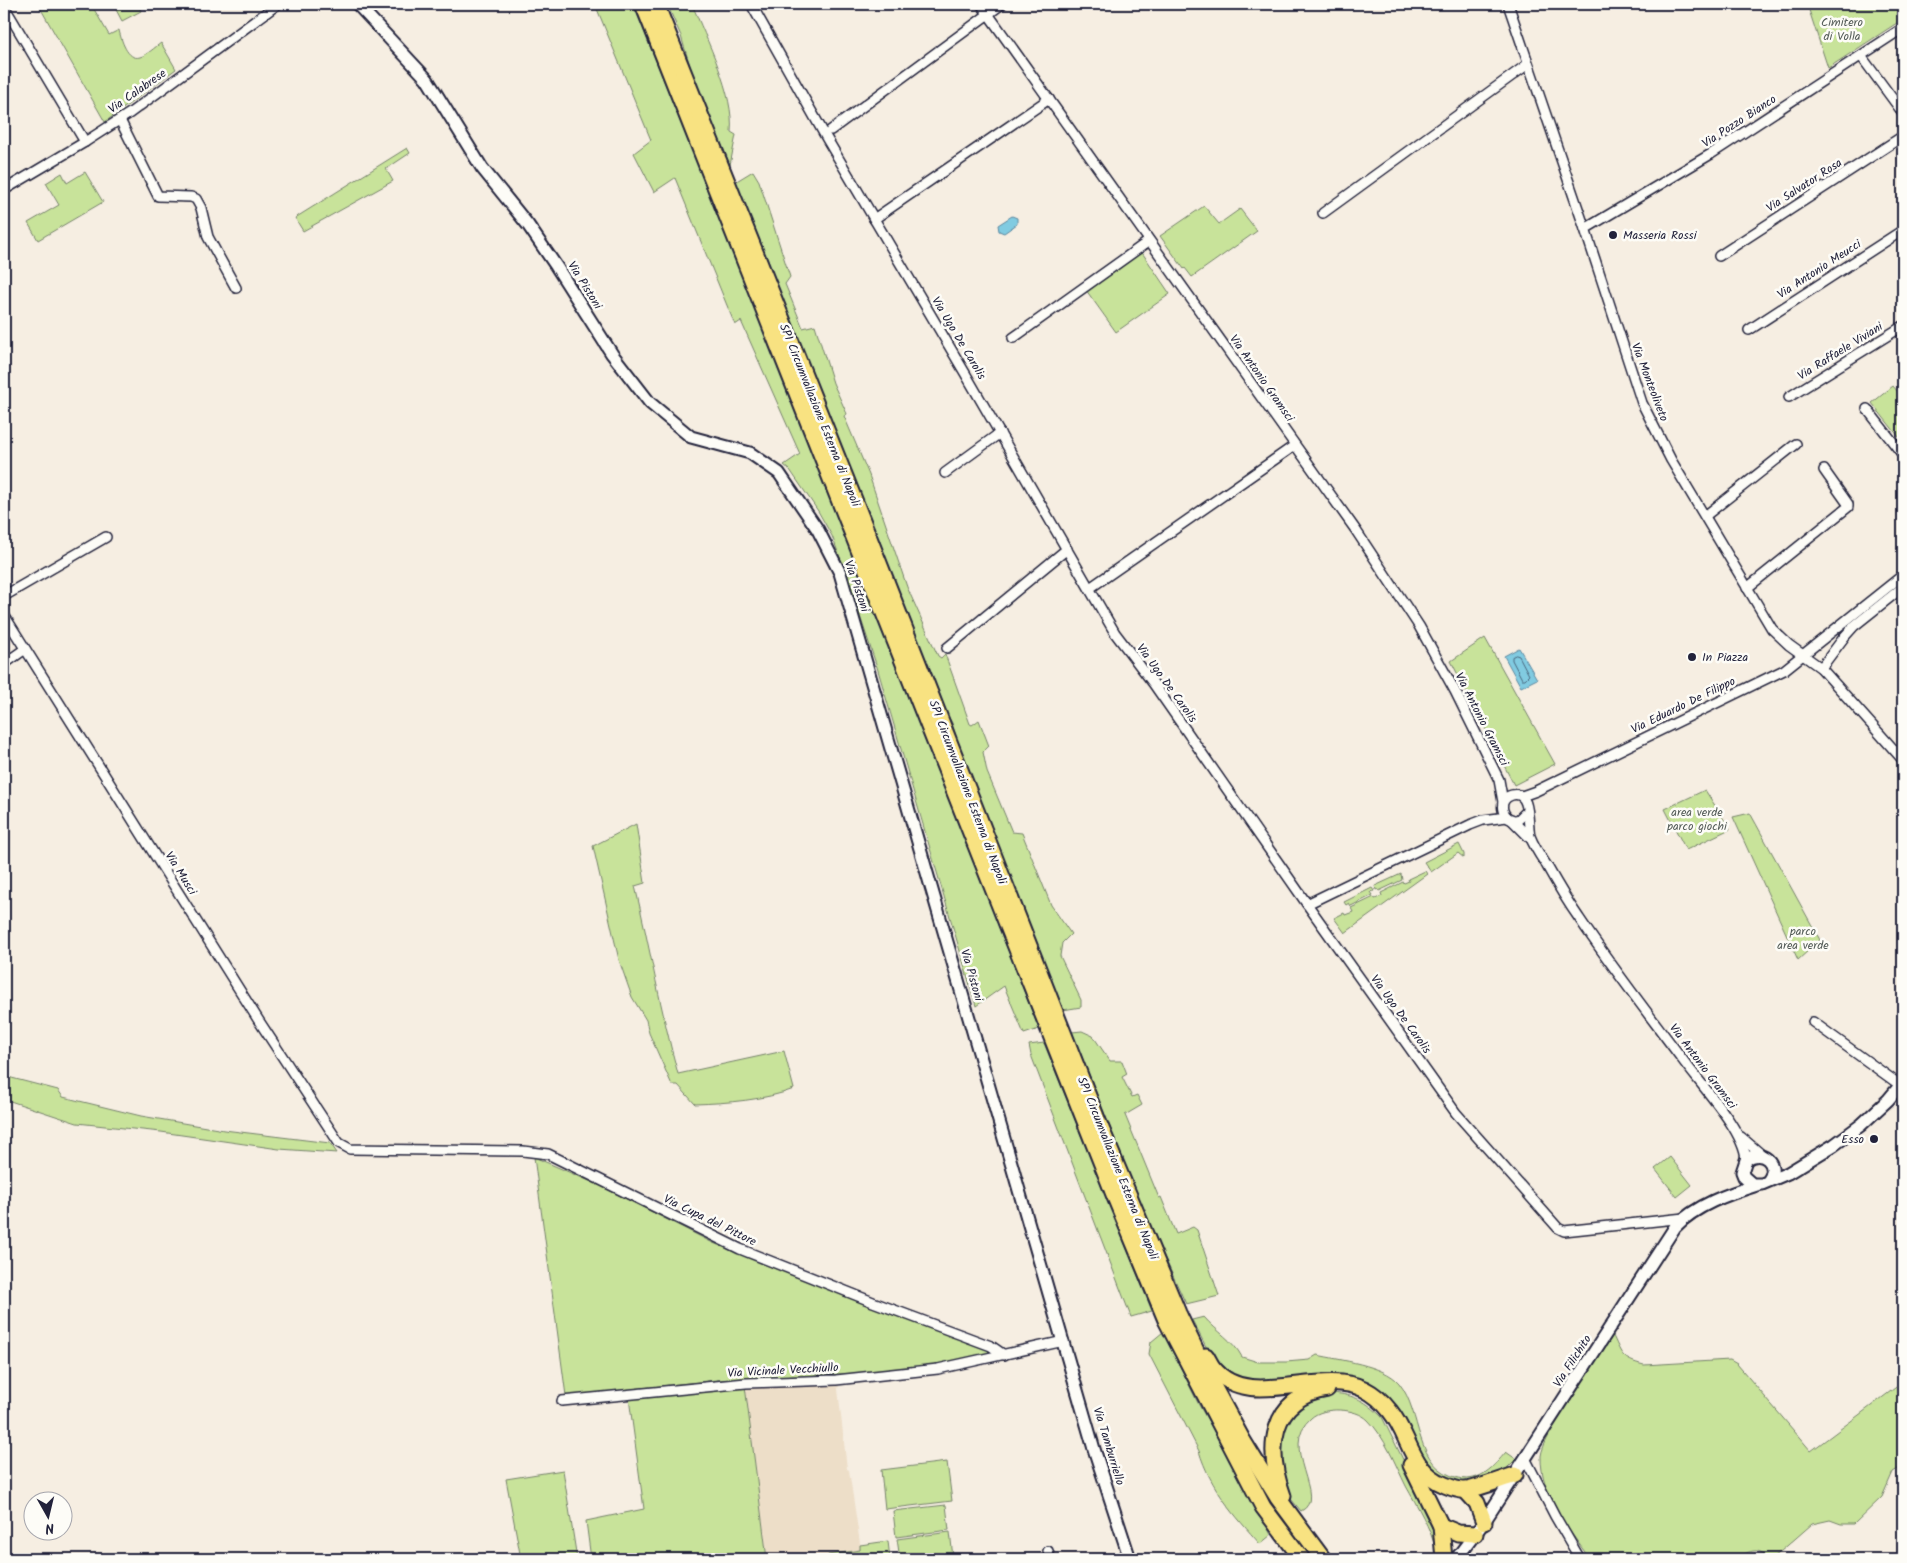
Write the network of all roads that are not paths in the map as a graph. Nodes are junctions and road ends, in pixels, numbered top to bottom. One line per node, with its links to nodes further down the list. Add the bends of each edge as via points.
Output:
1 (278, 4): 16 (street, Via Calabrese)
2 (357, 4): 74 (street, Via Pistoni, via 427,79 482,168 528,225 612,354 650,403 691,437 750,453 779,473 818,530 840,573)
3 (642, 4): 84 (highway, SP1 Circumvallazione Esterna di Napoli, via 1166,1320 1263,1507)
4 (656, 4): 73 (highway, SP1 Circumvallazione Esterna di Napoli, via 1097,1119)
5 (751, 4): 22 (street, Via Ugo De Carolis)
6 (982, 4): 10 (street, Via Antonio Gramsci)
7 (1002, 4): 10 (street)
8 (1508, 4): 13 (street, Via Monteoliveto)
9 (4, 6): 19 (street)
10 (988, 14): 14 (street, Via Antonio Gramsci); 17 (street)
11 (1903, 28): 12 (street, Via Pozzo Bianco)
12 (1861, 56): 15 (street); 23 (street, Via Pozzo Bianco, via 1711,154)
13 (1528, 64): 21 (street); 23 (street, Via Monteoliveto)
14 (1049, 99): 22 (street); 25 (street, Via Antonio Gramsci)
15 (1903, 113)
16 (120, 120): 19 (street, Via Calabrese); 27 (street, via 158,196 191,196 199,204 208,237)
17 (830, 130)
18 (1903, 136): 26 (street, Via Salvator Rosa)
19 (85, 142): 20 (street, Via Calabrese)
20 (4, 190)
21 (1322, 213)
22 (874, 219): 33 (street, Via Ugo De Carolis)
23 (1585, 228): 39 (street, Via Monteoliveto, via 1642,403 1667,453)
24 (1903, 230): 29 (street, Via Antonio Meucci)
25 (1149, 241): 30 (street); 35 (street, Via Antonio Gramsci)
26 (1719, 256)
27 (236, 288)
28 (1903, 326): 31 (street, Via Raffaele Viviani)
29 (1749, 330)
30 (1013, 338)
31 (1789, 397)
32 (1867, 409): 36 (street)
33 (1000, 434): 38 (street); 41 (street, Via Ugo De Carolis)
34 (1796, 444): 39 (street)
35 (1294, 446): 44 (street); 54 (street, Via Antonio Gramsci, via 1355,529 1419,626)
36 (1903, 455)
37 (1824, 470): 45 (street, via 1848,507)
38 (945, 473)
39 (1705, 516): 45 (street, Via Monteoliveto)
40 (106, 537): 46 (street)
41 (1067, 549): 44 (street, Via Ugo De Carolis); 48 (street)
42 (1903, 575): 50 (street, Via Eduardo De Filippo)
43 (1903, 587): 52 (street, via 1850,631)
44 (1090, 588): 60 (street, Via Ugo De Carolis, via 1115,633 1154,683)
45 (1747, 588): 50 (street, Via Monteoliveto, via 1772,628)
46 (4, 596)
47 (4, 615): 49 (street, Via Musci)
48 (947, 648)
49 (25, 649): 51 (street); 64 (street, Via Musci, via 258,1021)
50 (1804, 655): 52 (street, Via Monteoliveto); 55 (street, Via Eduardo De Filippo, via 1784,670 1536,791)
51 (4, 664)
52 (1821, 668): 53 (street, Via Monteoliveto)
53 (1903, 760)
54 (1499, 780): 55 (street, Via Antonio Gramsci); 56 (street, Via Antonio Gramsci)
55 (1523, 801): 56 (street, via 1507,797); 57 (street, via 1519,819); 59 (street, Via Antonio Gramsci)
56 (1503, 804): 57 (street, Via Antonio Gramsci, via 1503,811); 58 (street)
57 (1509, 818): 58 (street); 59 (street, Via Antonio Gramsci)
58 (1488, 819): 60 (street, via 1457,830)
59 (1531, 840): 63 (street, Via Antonio Gramsci, via 1579,919)
60 (1307, 904): 72 (street, Via Ugo De Carolis, via 1456,1113 1558,1228)
61 (1813, 1022): 62 (street)
62 (1902, 1083): 68 (street, Via Filichito, via 1861,1125)
63 (1737, 1133): 65 (street, Via Antonio Gramsci); 66 (street, Via Antonio Gramsci, via 1744,1146)
64 (339, 1143): 75 (street, Via Cupa del Pittore, via 350,1149 548,1154 740,1249 991,1346)
65 (1762, 1155): 66 (street, via 1753,1155); 67 (street)
66 (1746, 1160): 69 (street)
67 (1772, 1164): 68 (street); 70 (street, via 1773,1171)
68 (1800, 1165): 70 (street, Via Filichito)
69 (1742, 1172): 70 (street, via 1747,1181); 71 (street, Via Filichito)
70 (1762, 1183): 71 (street, Via Filichito)
71 (1726, 1196): 72 (street, Via Filichito)
72 (1684, 1218): 77 (street, Via Filichito)
73 (1186, 1332): 79 (highway, via 1214,1370 1238,1385 1250,1388 1347,1383 1379,1398 1391,1412 1423,1472 1438,1482); 80 (highway, SP1 Circumvallazione Esterna di Napoli, via 1215,1390)
74 (1064, 1341): 75 (street); 83 (street, Via Tamburriello, via 1094,1449)
75 (1004, 1355): 76 (street, Via Vicinale Vecchiullo, via 938,1368 836,1380 746,1383)
76 (562, 1401)
77 (1526, 1458): 78 (street, Via Filichito); 88 (street)
78 (1514, 1475): 79 (highway); 82 (street, Via Filichito)
79 (1465, 1490): 82 (highway, via 1477,1503)
80 (1282, 1501): 81 (highway, via 1273,1453 1275,1432 1285,1411 1317,1390 1346,1390 1366,1398 1383,1414); 85 (highway, SP1 Circumvallazione Esterna di Napoli)
81 (1441, 1526): 82 (highway, via 1458,1533); 86 (highway)
82 (1480, 1528): 87 (street, Via Filichito)
83 (1130, 1559)
84 (1302, 1559)
85 (1323, 1559)
86 (1444, 1559)
87 (1456, 1559)
88 (1580, 1559)

